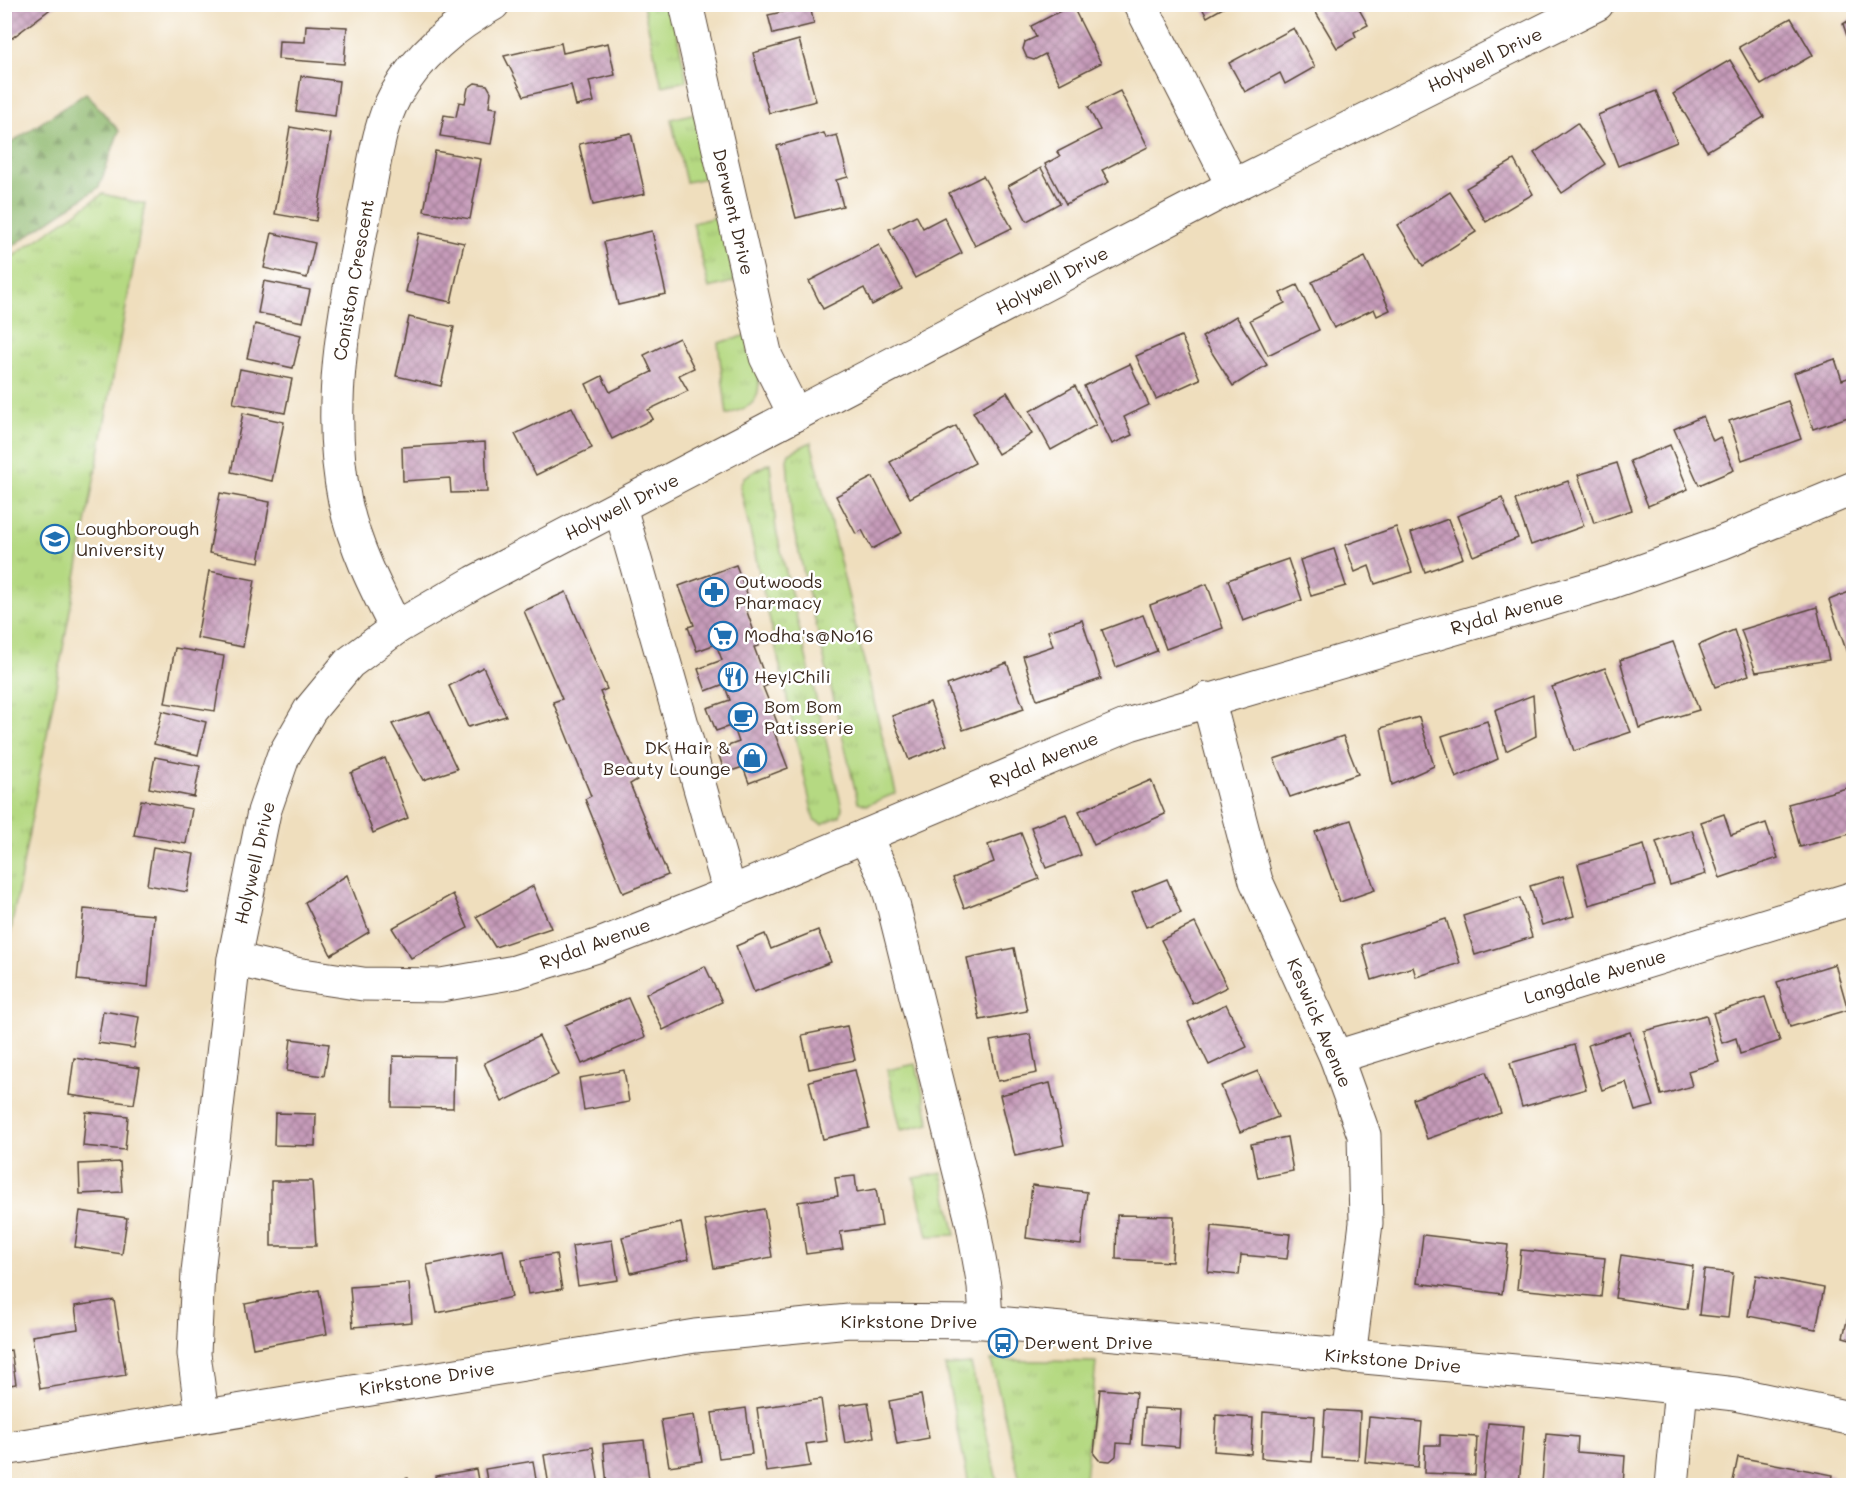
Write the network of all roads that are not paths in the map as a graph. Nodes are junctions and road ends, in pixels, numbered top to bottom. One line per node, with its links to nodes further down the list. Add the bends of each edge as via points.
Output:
1 (493, 4): 9 (street, Coniston Crescent, via 468,18 427,53 394,98 379,145 346,308 339,358 337,434 345,502 358,550)
2 (686, 4): 6 (street, Derwent Drive, via 766,357)
3 (1140, 4): 5 (street)
4 (1597, 4): 5 (street, Holywell Drive)
5 (1233, 186): 6 (street, Holywell Drive)
6 (795, 415): 8 (street, Holywell Drive)
7 (1854, 488): 10 (street, Rydal Avenue, via 1721,543 1611,582)
8 (620, 507): 9 (street, Holywell Drive); 12 (street)
9 (396, 628): 14 (street, Holywell Drive, via 349,663 310,710 283,757 264,812)
10 (1208, 699): 11 (street, Rydal Avenue, via 1130,724); 15 (street, Keswick Avenue, via 1256,880)
11 (865, 836): 12 (street, Rydal Avenue); 16 (street, via 892,900 979,1255)
12 (730, 893): 14 (street, Rydal Avenue, via 597,946 515,972 441,985 363,984)
13 (1854, 898): 15 (street, Langdale Avenue)
14 (234, 959): 19 (street, Holywell Drive, via 198,1272 194,1354)
15 (1336, 1057): 17 (street, Keswick Avenue, via 1364,1135 1367,1170 1366,1223)
16 (986, 1322): 17 (street, Kirkstone Drive); 19 (street, Kirkstone Drive, via 849,1321 706,1335)
17 (1349, 1357): 18 (street, Kirkstone Drive)
18 (1681, 1387): 20 (street, Kirkstone Drive); 22 (street)
19 (202, 1415): 21 (street, Kirkstone Drive)
20 (1854, 1419)
21 (4, 1449)
22 (1672, 1485)

